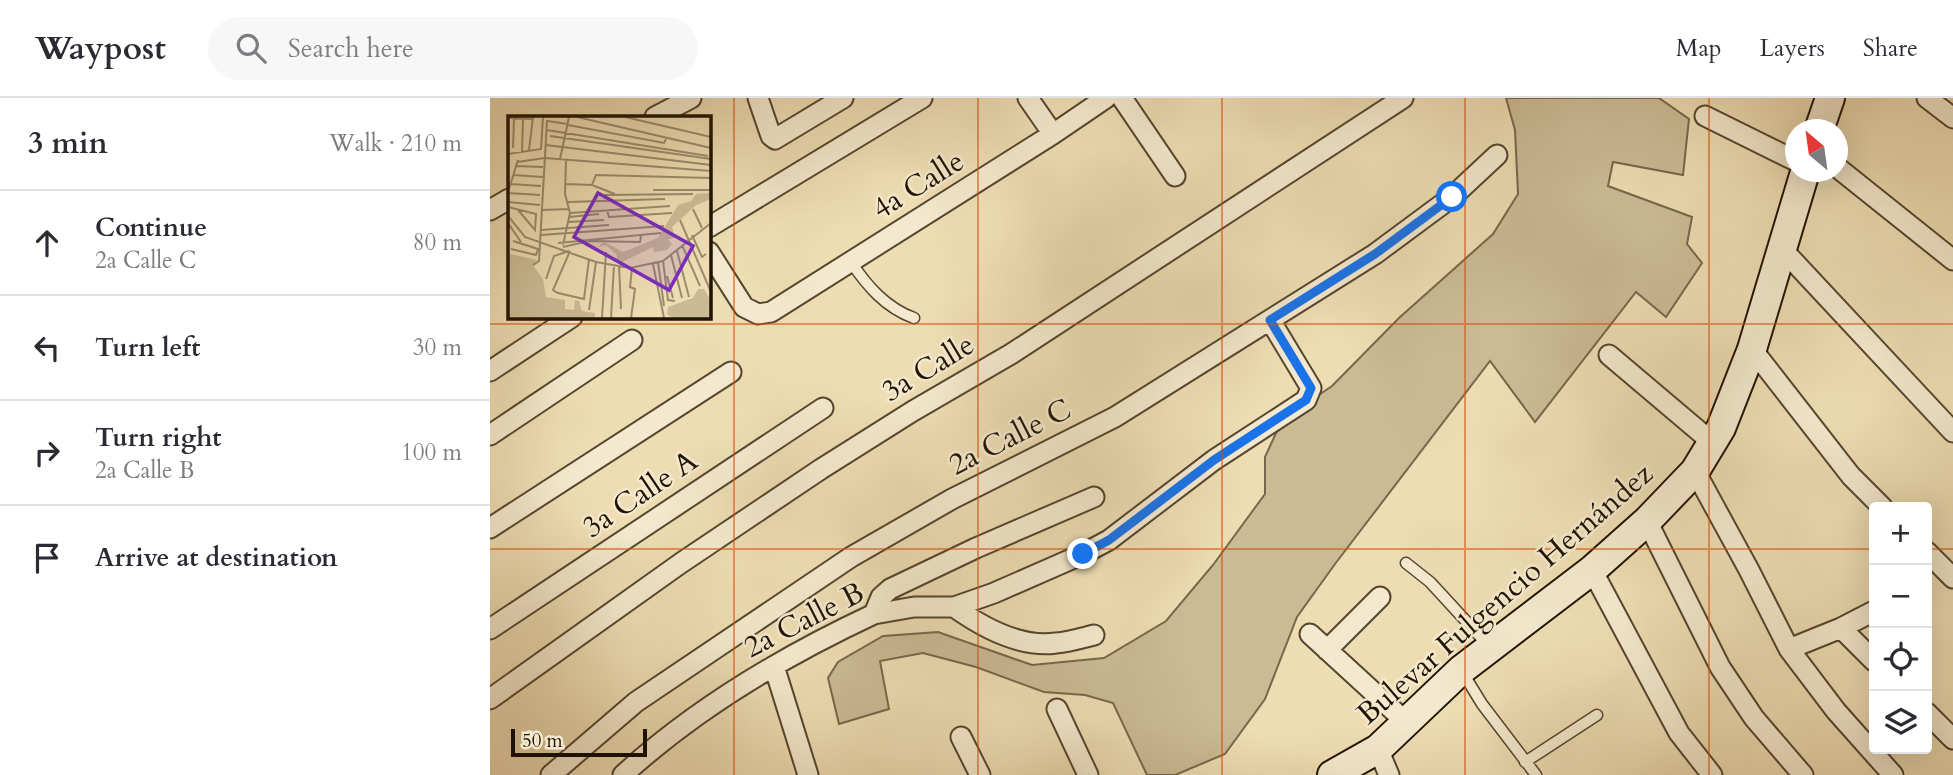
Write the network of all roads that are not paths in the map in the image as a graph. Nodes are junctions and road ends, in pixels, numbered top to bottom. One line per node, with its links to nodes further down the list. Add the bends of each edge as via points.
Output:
1 (691, 98): 11 (street)
2 (758, 98): 3 (street, via 771,136 778,139)
3 (844, 98)
4 (922, 98): 23 (street)
5 (1028, 98): 15 (street)
6 (1106, 98): 15 (street, 4a Calle)
7 (1122, 98): 18 (street)
8 (1403, 98): 63 (street, 3a Calle, via 1011,354 821,469)
9 (1830, 98): 14 (street)
10 (1927, 98): 13 (street)
11 (663, 115)
12 (1705, 116): 17 (street)
13 (1953, 118)
14 (1823, 119)
15 (1054, 134): 27 (street, 4a Calle)
16 (1497, 155): 30 (street, 2a Calle C, via 1452,197 1375,254)
17 (1785, 156)
18 (1174, 176)
19 (1848, 176): 26 (street)
20 (1802, 182): 24 (street, Bulevar Fulgencio Hernández)
21 (508, 200): 22 (street)
22 (490, 210)
23 (710, 226)
24 (1783, 250): 32 (street, Bulevar Fulgencio Hernández); 37 (street)
25 (710, 254): 27 (street, 4a Calle, via 744,307 758,314 771,312)
26 (1953, 260)
27 (851, 262): 29 (lane, via 878,296)
28 (570, 318): 34 (street)
29 (914, 318)
30 (1270, 320): 50 (street, 2a Calle B, via 1311,388 1306,400 1214,460 1109,540); 72 (street, 2a Calle C, via 1115,417 952,499 851,557 636,702)
31 (632, 340): 38 (street)
32 (1752, 349): 39 (street, Bulevar Fulgencio Hernández); 42 (street, via 1851,476)
33 (1609, 355): 39 (street)
34 (490, 371)
35 (731, 372): 44 (street)
36 (823, 408): 54 (street, 3a Calle A)
37 (1953, 432)
38 (490, 435)
39 (1713, 443): 40 (street, Bulevar Fulgencio Hernández)
40 (1695, 471): 43 (street, Bulevar Fulgencio Hernández); 58 (street)
41 (1094, 497): 51 (street, via 890,589)
42 (1877, 502)
43 (1647, 522): 47 (street, Bulevar Fulgencio Hernández); 81 (street, via 1720,667 1754,718)
44 (490, 528)
45 (1932, 557): 48 (street)
46 (1406, 563): 57 (lane, via 1430,582)
47 (1592, 570): 57 (street, Bulevar Fulgencio Hernández); 80 (street, via 1679,733)
48 (1953, 578)
49 (1380, 597): 59 (street)
50 (954, 607): 51 (street, 2a Calle B); 56 (street, via 1019,640 1055,644)
51 (874, 614): 61 (street, 2a Calle B)
52 (1869, 614): 53 (street)
53 (1841, 628): 58 (street); 60 (street)
54 (490, 629)
55 (1310, 634): 59 (street)
56 (1094, 635)
57 (1490, 648): 62 (street, Bulevar Fulgencio Hernández)
58 (1788, 649): 82 (street)
59 (1327, 650): 67 (street)
60 (1869, 657)
61 (774, 666): 73 (street, 2a Calle B, via 693,717); 74 (street)
62 (1461, 670): 67 (street, Bulevar Fulgencio Hernández); 71 (lane)
63 (490, 699)
64 (1057, 709): 76 (street)
65 (1597, 715): 71 (lane)
66 (1932, 718): 69 (street)
67 (1407, 723): 70 (street, Bulevar Fulgencio Hernández)
68 (961, 737): 75 (street)
69 (1953, 739)
70 (1378, 749): 77 (street, Bulevar Fulgencio Hernández); 78 (street)
71 (1525, 762): 79 (lane)
72 (551, 775)
73 (623, 775)
74 (808, 775)
75 (980, 775)
76 (1088, 775)
77 (1332, 775)
78 (1389, 775)
79 (1535, 775)
80 (1712, 775)
81 (1803, 775)
82 (1893, 775)

